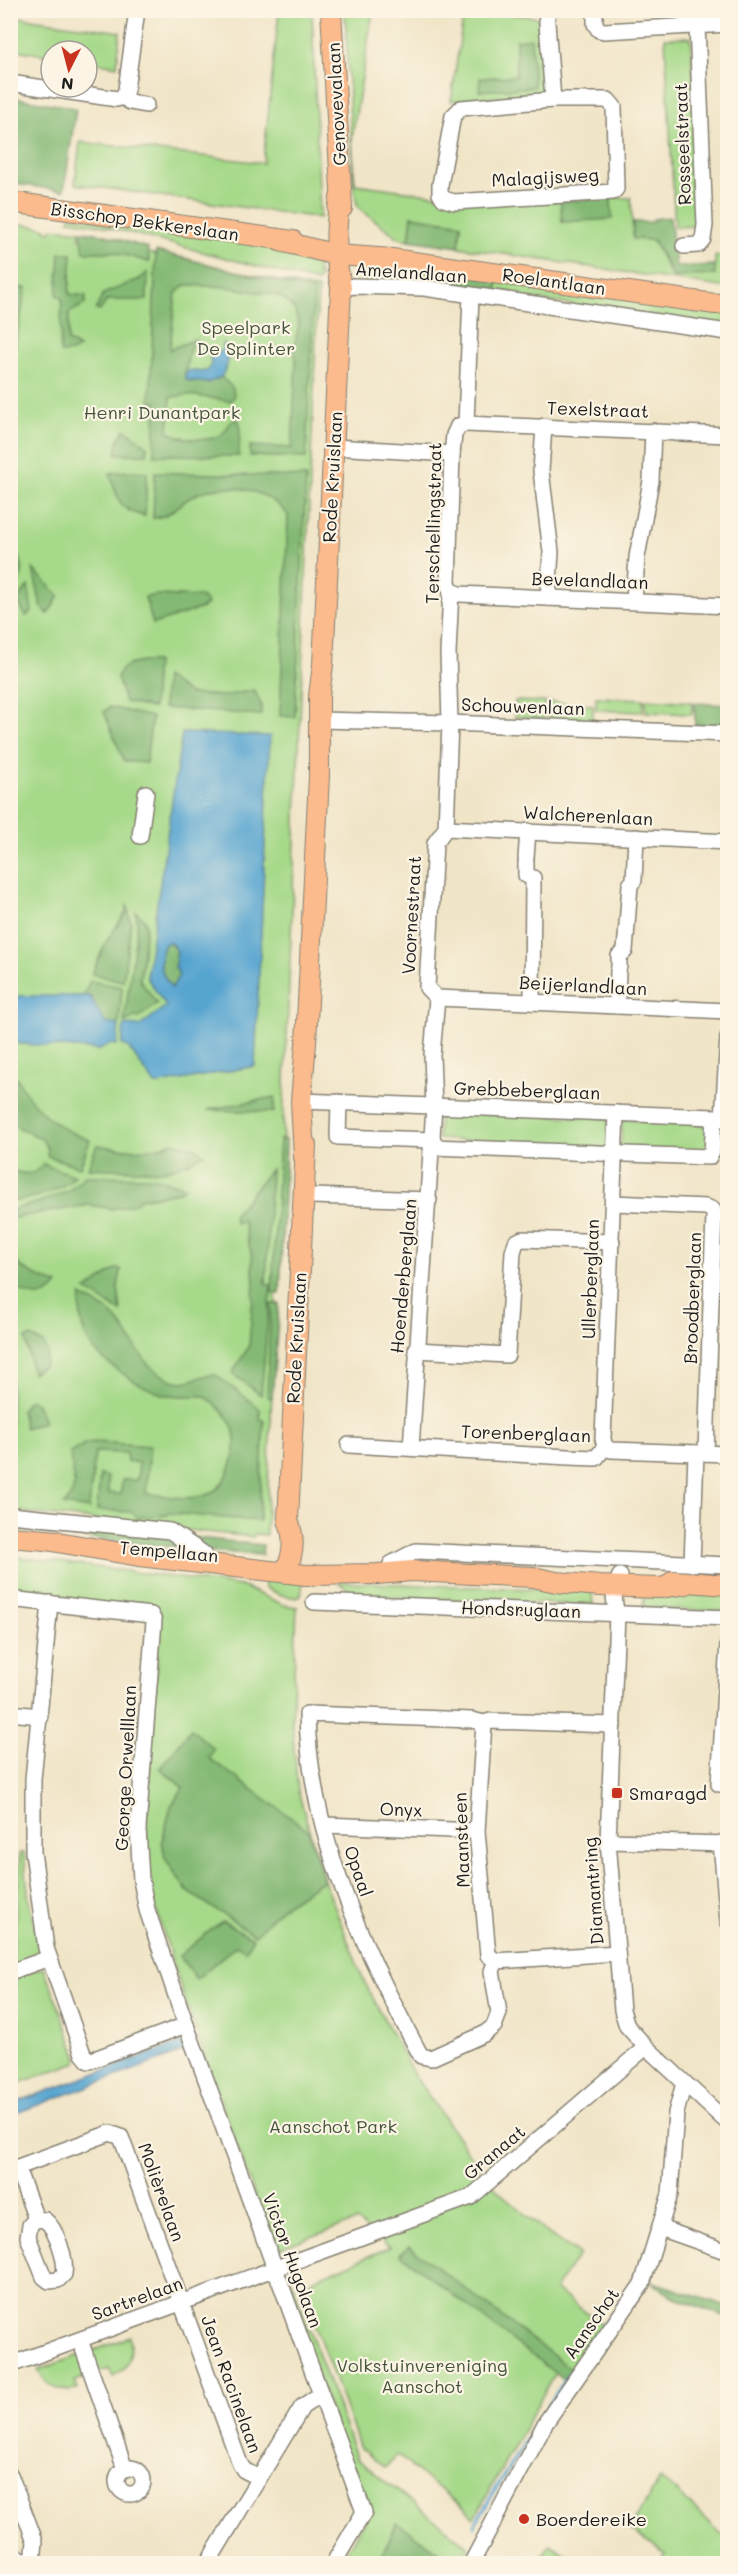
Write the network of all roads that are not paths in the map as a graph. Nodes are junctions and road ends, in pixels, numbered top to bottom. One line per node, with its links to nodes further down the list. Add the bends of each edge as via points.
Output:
1 (137, 10): 8 (street)
2 (331, 10): 13 (main road, Genovevalaan)
3 (546, 10): 9 (street)
4 (595, 10): 6 (street, via 595,24 604,31)
5 (728, 24): 6 (street)
6 (697, 25): 12 (street, Rosseelstraat, via 705,225 698,245)
7 (10, 83): 8 (street)
8 (123, 97): 10 (street)
9 (553, 100): 9 (street, Malagijsweg, via 498,103 457,111 441,194 444,199 454,202 613,192 614,107 608,100)
10 (146, 105)
11 (10, 201): 13 (main road, Bisschop Bekkerslaan)
12 (684, 246)
13 (342, 250): 14 (main road, Rode Kruislaan); 16 (main road, Roelantlaan)
14 (341, 288): 15 (street, Amelandlaan, via 424,288); 22 (main road, Rode Kruislaan)
15 (471, 295): 17 (street, Amelandlaan); 18 (street, Terschellingstraat)
16 (723, 305)
17 (728, 332)
18 (466, 424): 19 (street, Texelstraat); 23 (street, Terschellingstraat, via 458,426)
19 (544, 426): 20 (street, Texelstraat); 25 (street, via 541,471 551,552)
20 (654, 431): 21 (street, Texelstraat); 26 (street)
21 (728, 435)
22 (334, 447): 23 (street); 28 (main road, Rode Kruislaan)
23 (452, 454): 24 (street, Terschellingstraat, via 448,583)
24 (451, 591): 25 (street, Bevelandlaan); 29 (street, Terschellingstraat)
25 (548, 598): 26 (street, Bevelandlaan)
26 (634, 601): 27 (street, Bevelandlaan)
27 (728, 606)
28 (321, 720): 29 (street, Schouwenlaan); 43 (main road, Rode Kruislaan)
29 (450, 723): 30 (street, Schouwenlaan); 32 (street, Voornestraat)
30 (728, 734)
31 (146, 793): 34 (street)
32 (446, 828): 33 (street, Walcherenlaan); 37 (street, Voornestraat, via 435,843 427,988)
33 (528, 831): 35 (street, Walcherenlaan); 38 (street, via 526,875 533,878)
34 (140, 836)
35 (636, 837): 36 (street, Walcherenlaan); 39 (street, via 625,951 619,956)
36 (728, 842)
37 (437, 998): 38 (street, Beijerlandlaan); 45 (street, Voornestraat, via 432,1055)
38 (532, 1002): 39 (street, Beijerlandlaan)
39 (617, 1006): 40 (street, Beijerlandlaan)
40 (728, 1011)
41 (728, 1038): 42 (street)
42 (727, 1056): 47 (street)
43 (306, 1101): 44 (street, Grebbeberglaan); 65 (main road, Rode Kruislaan, via 288,1520 292,1532)
44 (339, 1102): 45 (street, Grebbeberglaan); 48 (street, via 338,1137)
45 (434, 1107): 46 (street, Grebbeberglaan); 48 (street, Hoenderberglaan)
46 (616, 1113): 47 (street, Grebbeberglaan); 49 (street, Ullerberglaan)
47 (722, 1118): 49 (street, via 709,1157)
48 (432, 1143): 49 (street); 51 (street, Hoenderberglaan)
49 (614, 1153): 52 (street, Ullerberglaan)
50 (312, 1196): 51 (street)
51 (429, 1200): 54 (street, Hoenderberglaan)
52 (613, 1203): 53 (street, Ullerberglaan); 58 (street, Broodberglaan, via 706,1207 714,1215)
53 (612, 1242): 54 (street, via 516,1242 507,1355); 56 (street, Ullerberglaan)
54 (416, 1350): 57 (street, Hoenderberglaan)
55 (349, 1444): 57 (street, Torenberglaan)
56 (605, 1447): 57 (street, Torenberglaan, via 596,1458); 58 (street, Torenberglaan)
57 (411, 1448)
58 (701, 1453): 59 (street, Torenberglaan); 64 (street)
59 (728, 1454)
60 (10, 1515): 63 (street, via 170,1531)
61 (10, 1537): 62 (main road, Tempellaan)
62 (46, 1540): 63 (main road, Tempellaan); 65 (main road, Tempellaan, via 139,1556)
63 (204, 1554): 65 (main road, Tempellaan)
64 (693, 1557): 66 (street, Hondsruglaan, via 416,1551); 67 (street, Hondsruglaan)
65 (285, 1564): 66 (main road, Hondsruglaan); 68 (main road, Hondsruglaan, via 306,1575)
66 (391, 1564): 68 (main road, Hondsruglaan)
67 (728, 1565)
68 (412, 1571): 69 (main road, Hondsruglaan, via 533,1576 558,1573)
69 (619, 1583): 70 (main road, Hondsruglaan, via 662,1579); 74 (street, Diamantring, via 622,1601)
70 (728, 1585)
71 (10, 1599): 73 (street)
72 (314, 1602): 74 (street, Hondsruglaan)
73 (50, 1603): 78 (street); 92 (street, George Orwelllaan, via 151,1615 154,1636 138,1828 141,1880 147,1910)
74 (617, 1614): 75 (street, Hondsruglaan); 80 (street, Diamantring)
75 (728, 1618)
76 (728, 1644): 81 (street)
77 (10, 1713): 78 (street)
78 (40, 1716): 89 (street, via 32,1835)
79 (484, 1723): 80 (street); 83 (street, Opaal, via 307,1713 313,1774); 84 (street, Maansteen)
80 (613, 1725): 85 (street, Diamantring)
81 (725, 1731): 82 (street)
82 (719, 1784)
83 (324, 1826): 84 (street, Onyx); 90 (street, Opaal, via 364,1943 421,2056 431,2058 494,2026 499,2013 492,1971)
84 (477, 1831): 90 (street, Maansteen, via 488,1955)
85 (608, 1841): 86 (street); 88 (street, Diamantring)
86 (724, 1844): 87 (street)
87 (728, 1921)
88 (617, 1953): 90 (street); 93 (street, Diamantring, via 622,2010 627,2026)
89 (49, 1958): 91 (street); 92 (street, via 89,2061)
90 (496, 1961)
91 (10, 1972)
92 (186, 2025): 100 (street, Victor Hugolaan)
93 (646, 2047): 94 (street, Diamantring); 100 (street, Granaat, via 471,2197)
94 (684, 2083): 95 (street, Diamantring); 98 (street, Aanschot, via 676,2113 670,2194)
95 (728, 2123)
96 (14, 2169): 97 (street); 101 (street, Molièrelaan, via 110,2133 121,2137)
97 (36, 2219)
98 (660, 2228): 99 (street); 112 (street, Aanschot, via 642,2283 546,2422)
99 (728, 2252)
100 (276, 2269): 101 (street, Sartrelaan); 104 (street, Victor Hugolaan)
101 (181, 2303): 102 (street, Sartrelaan); 107 (street, Jean Racinelaan, via 240,2464)
102 (80, 2340): 103 (street, Sartrelaan); 105 (street)
103 (10, 2365)
104 (321, 2394): 107 (street, via 302,2407); 111 (street, Victor Hugolaan, via 364,2512)
105 (125, 2469)
106 (10, 2475): 109 (street, via 35,2541)
107 (259, 2478): 110 (street, Jean Racinelaan)
108 (10, 2555): 109 (street)
109 (35, 2563)
110 (207, 2564)
111 (333, 2564)
112 (471, 2564)

